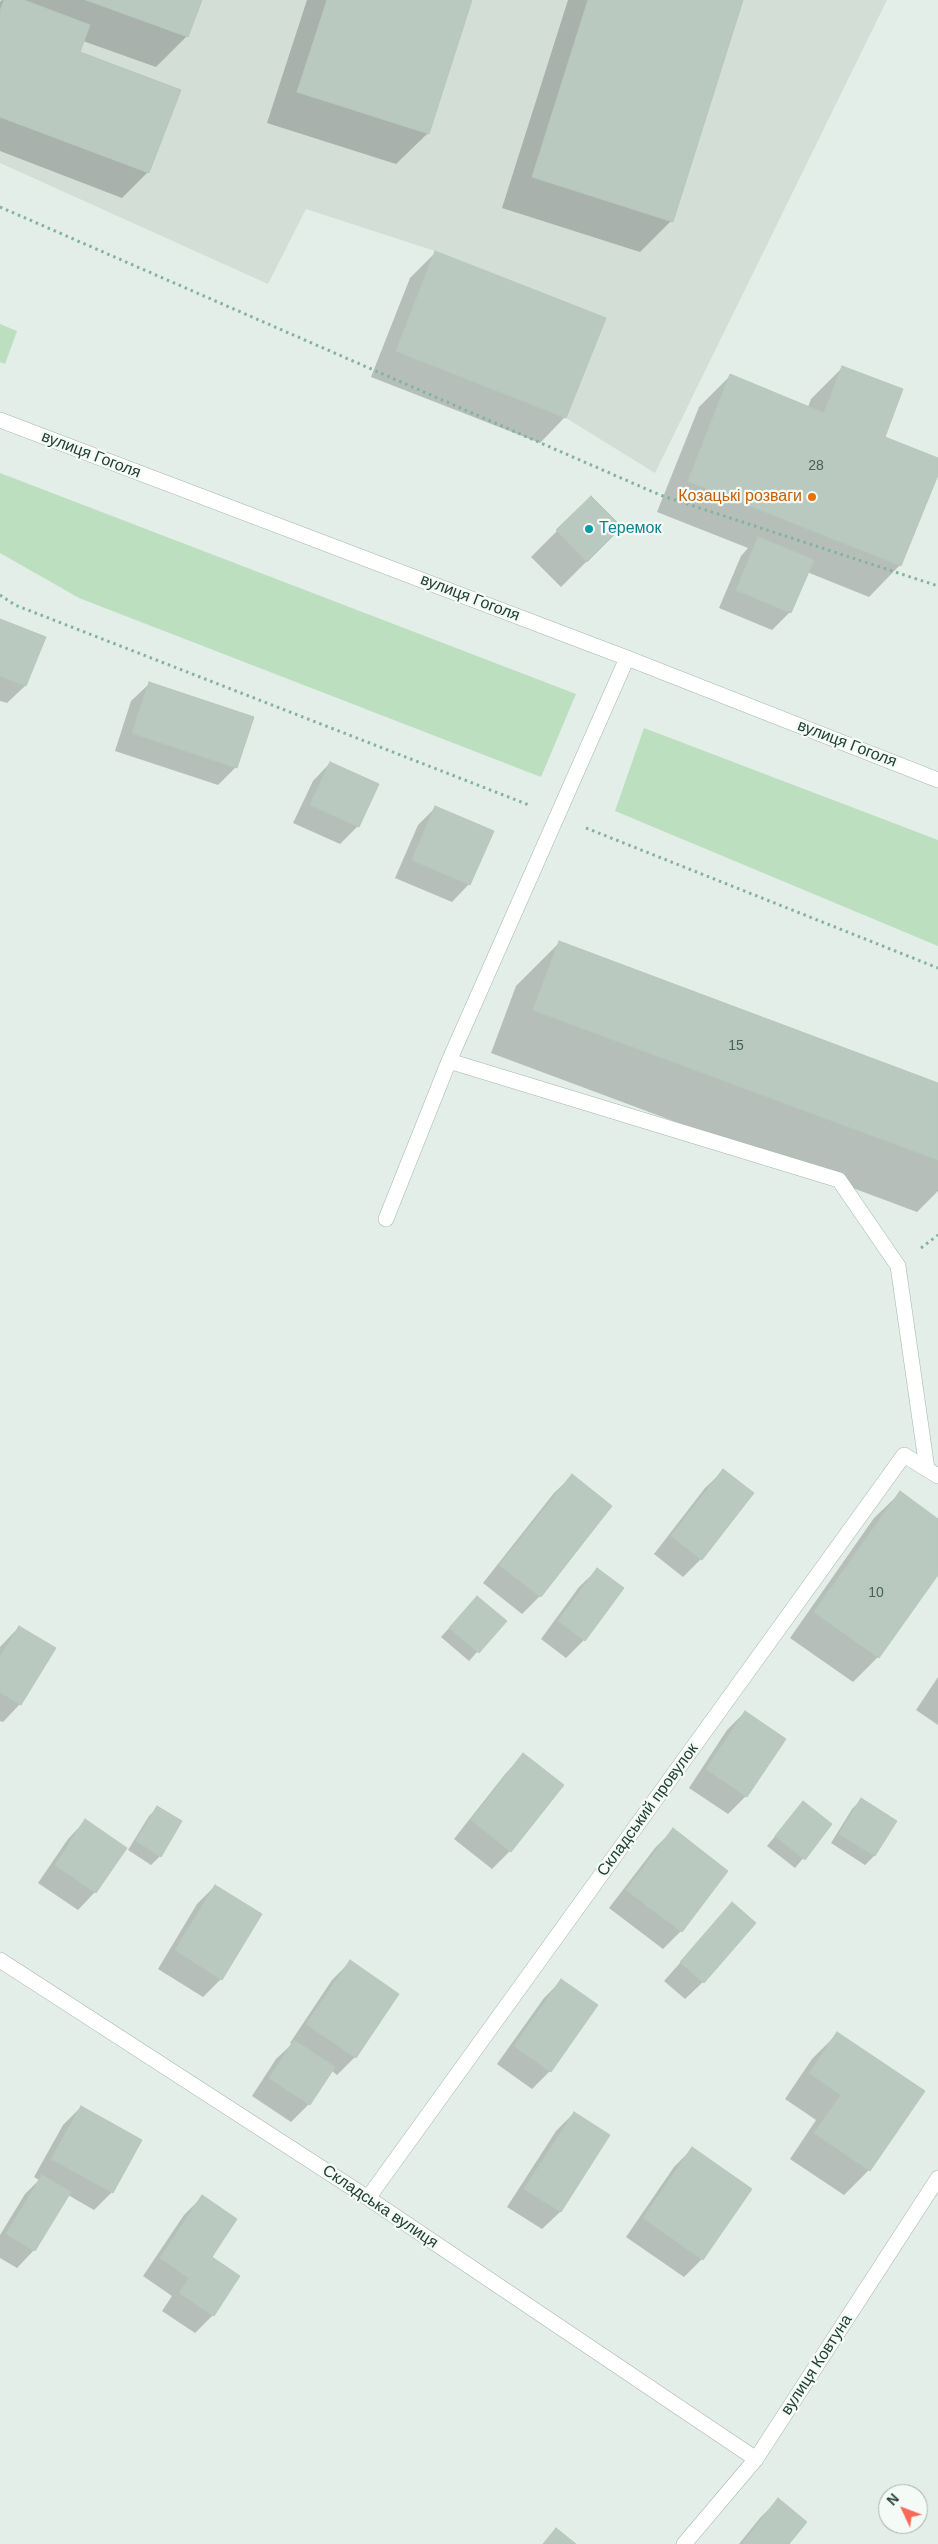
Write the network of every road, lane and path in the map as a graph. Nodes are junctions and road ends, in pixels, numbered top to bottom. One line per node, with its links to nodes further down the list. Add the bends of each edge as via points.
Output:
1 (0, 207): 3 (path, via 660,495)
2 (0, 420): 5 (street, вулиця Гоголя)
3 (938, 586)
4 (0, 594): 7 (path, via 15,605)
5 (627, 658): 6 (street, вулиця Гоголя); 7 (street)
6 (938, 780)
7 (559, 817): 8 (path); 9 (street)
8 (938, 968)
9 (449, 1061): 10 (street); 11 (street, via 839,1180 898,1266)
10 (386, 1219)
11 (932, 1473): 14 (street, Складський провулок, via 904,1455)
12 (0, 1960): 14 (street, Складська вулиця)
13 (938, 2178): 15 (street, вулиця Ковтуна)
14 (368, 2198): 15 (street, Складська вулиця)
15 (756, 2459): 16 (street, вулиця Ковтуна)
16 (684, 2544)

